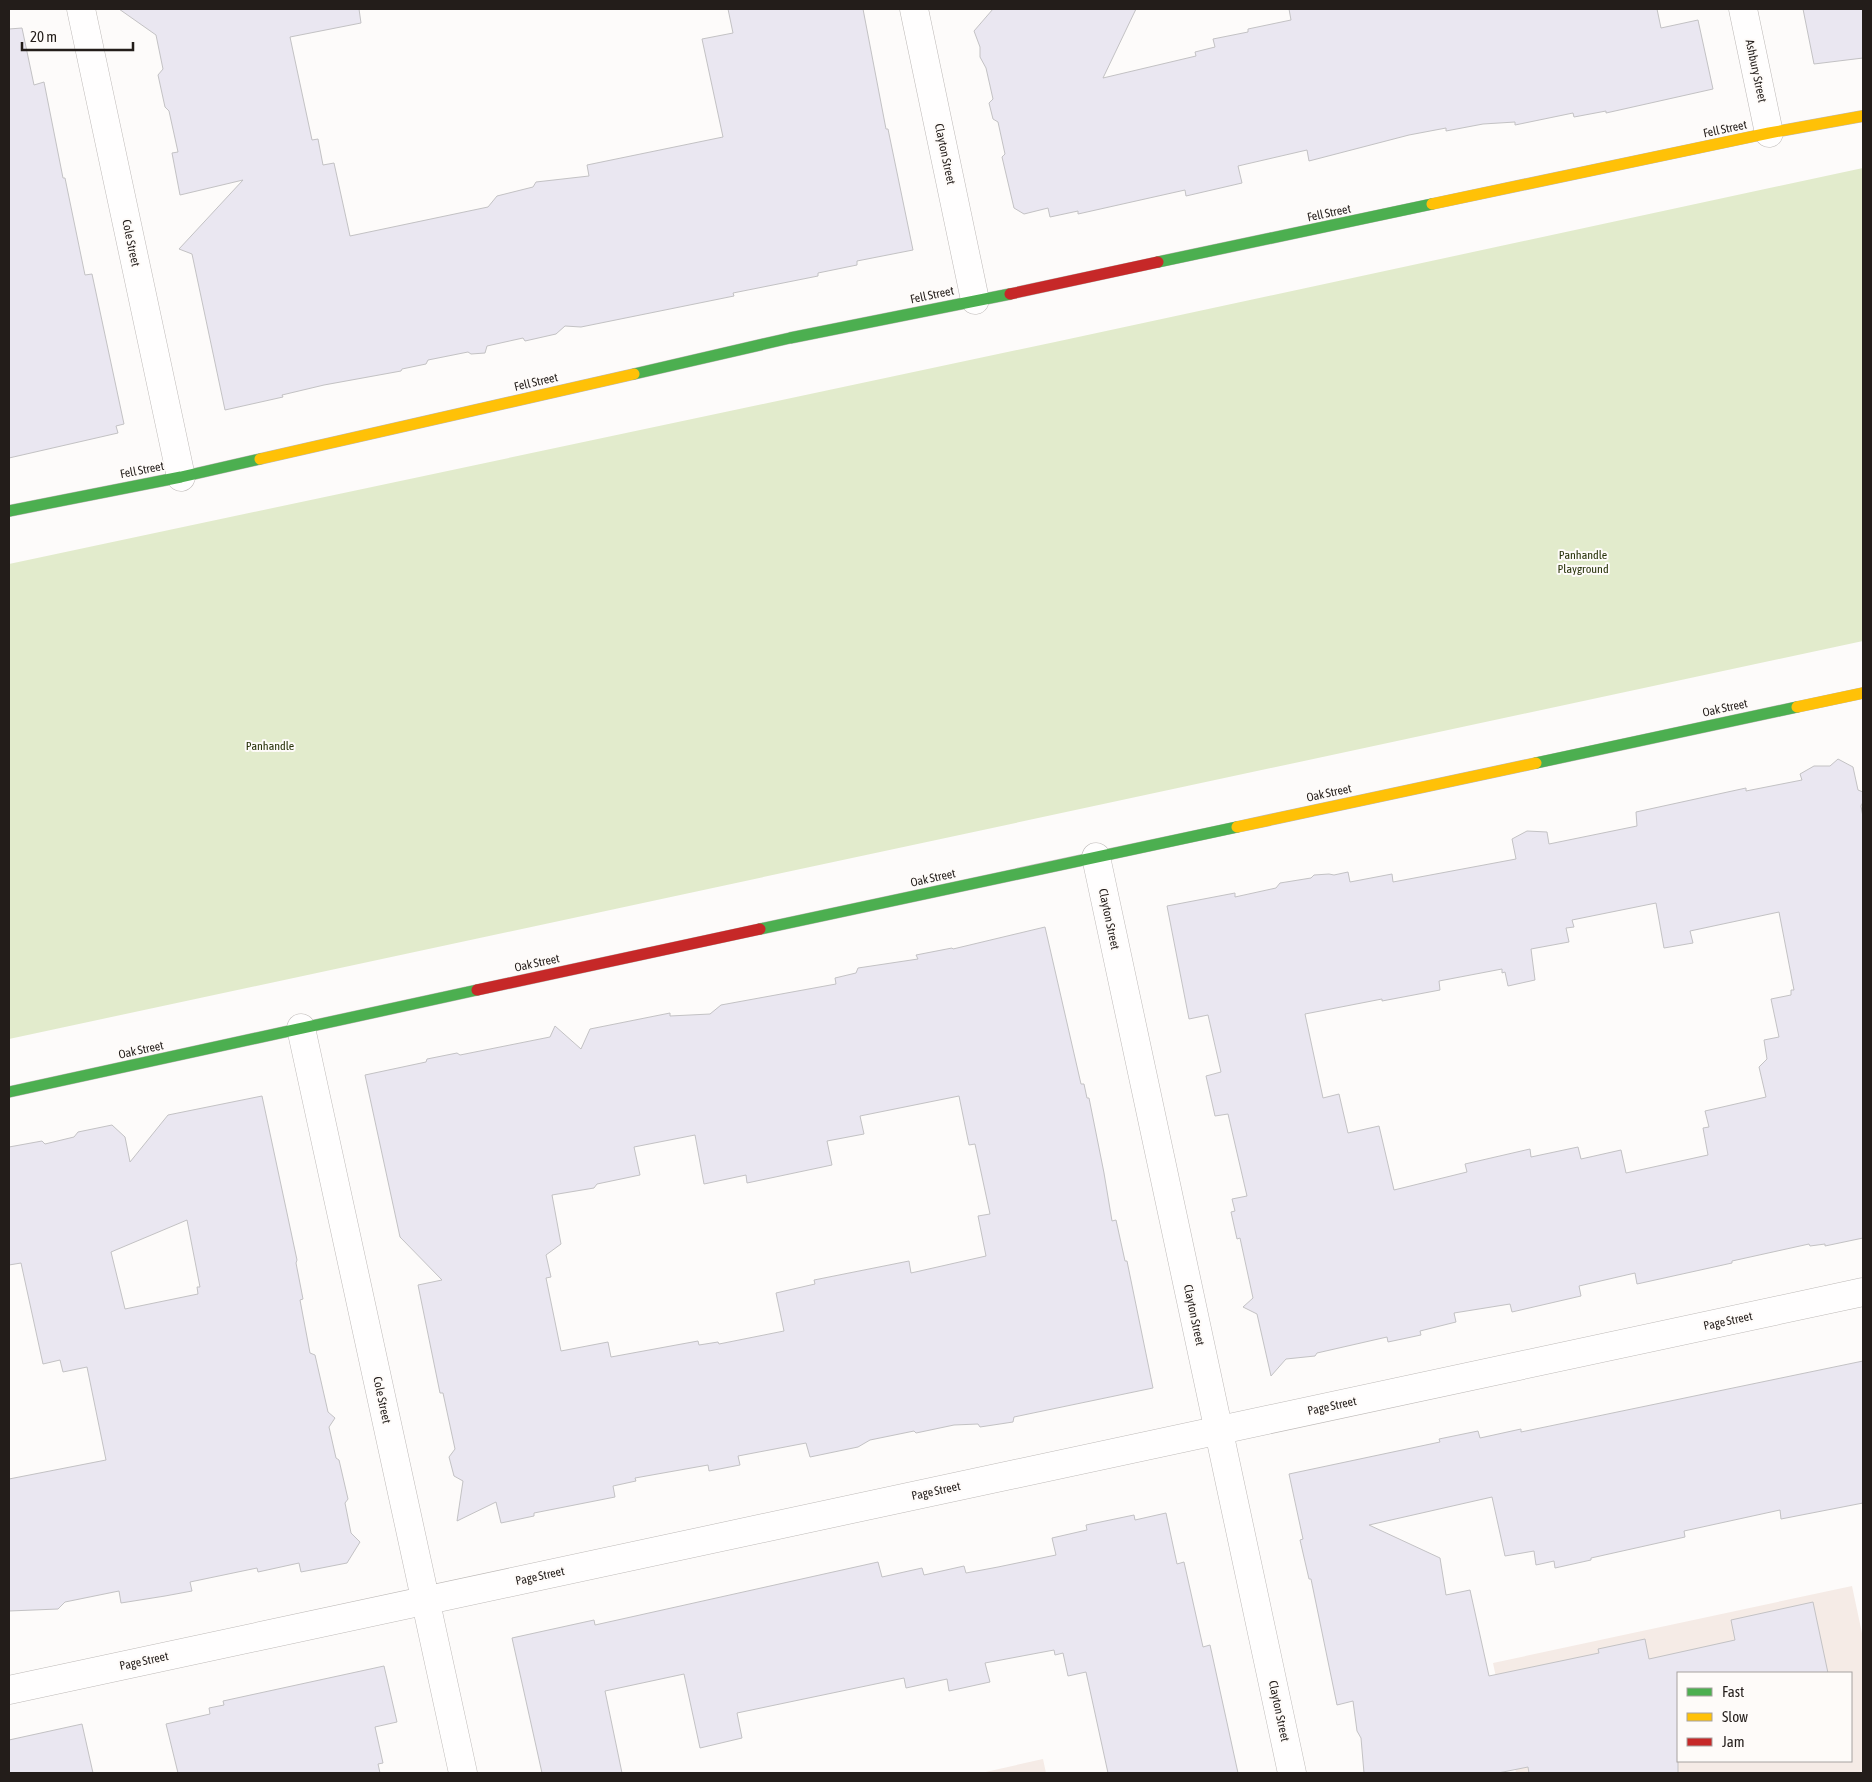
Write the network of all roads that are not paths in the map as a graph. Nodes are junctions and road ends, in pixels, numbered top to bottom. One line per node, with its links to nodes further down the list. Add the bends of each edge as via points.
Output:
1 (81, 9): 7 (street, Cole Street)
2 (914, 9): 6 (street, Clayton Street)
3 (1743, 9): 5 (street, Ashbury Street)
4 (1863, 116): 5 (main road, Fell Street)
5 (1769, 134): 6 (main road, Fell Street)
6 (975, 300): 7 (main road, Fell Street, via 790,338)
7 (181, 477): 8 (main road, Fell Street)
8 (9, 511)
9 (1863, 692): 10 (main road, Oak Street)
10 (1096, 857): 11 (main road, Oak Street); 14 (street, Clayton Street)
11 (301, 1028): 12 (main road, Oak Street); 15 (street, Cole Street)
12 (9, 1092)
13 (1863, 1292): 14 (street, Page Street)
14 (1219, 1430): 15 (street, Page Street); 18 (street, Clayton Street)
15 (426, 1601): 16 (street, Page Street); 17 (street, Cole Street)
16 (9, 1690)
17 (463, 1773)
18 (1292, 1773)

